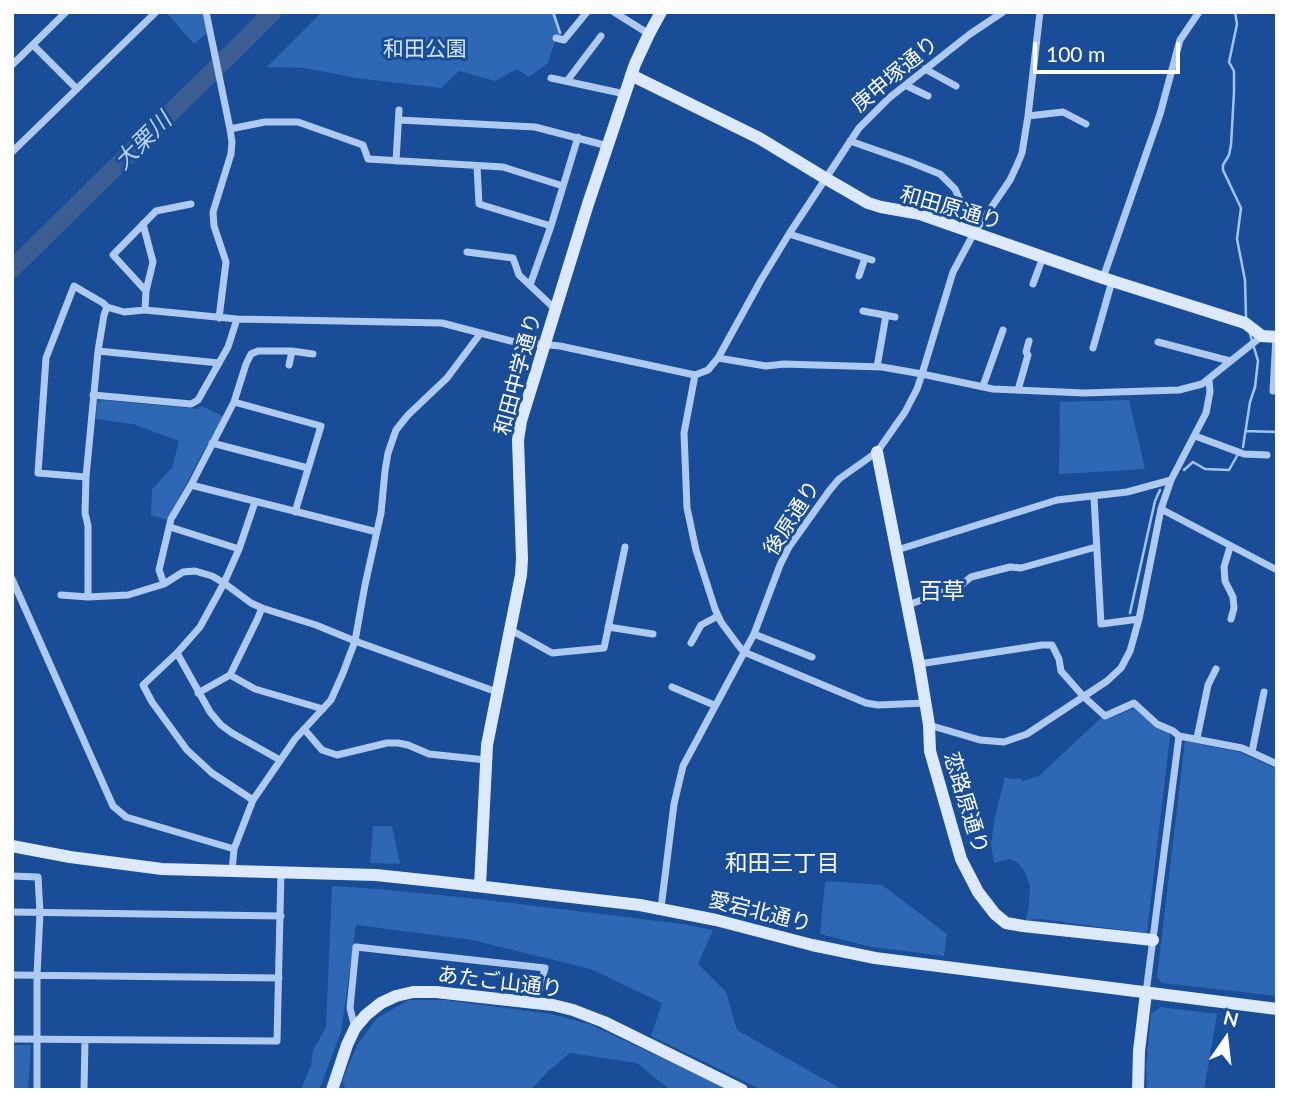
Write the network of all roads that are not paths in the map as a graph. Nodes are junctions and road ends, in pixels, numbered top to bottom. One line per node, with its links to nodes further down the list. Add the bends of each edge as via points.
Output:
1 (66, 12): 13 (street)
2 (156, 12): 21 (street)
3 (206, 12): 28 (street)
4 (587, 12): 12 (street, via 564,40)
5 (614, 12): 10 (street)
6 (661, 12): 10 (street, 和田中学通り)
7 (1040, 12): 25 (street, 後原通り)
8 (1199, 12): 45 (street, via 1180,40)
9 (997, 14): 15 (street, 庚申塚通り)
10 (649, 34): 16 (street, 和田中学通り)
11 (601, 36): 18 (street)
12 (555, 38)
13 (33, 45): 14 (street); 21 (street)
14 (12, 65)
15 (925, 69): 19 (street, 庚申塚通り); 20 (street)
16 (631, 75): 22 (street, 和田中学通り); 35 (street, 和田原通り, via 759,138)
17 (551, 78): 18 (street)
18 (567, 81): 22 (street)
19 (905, 85): 23 (street); 30 (street, 庚申塚通り)
20 (956, 86)
21 (77, 89): 32 (street)
22 (625, 94): 31 (street, 和田中学通り)
23 (928, 96)
24 (399, 110): 26 (street)
25 (1028, 116): 27 (street, via 1063,112); 40 (street, 後原通り, via 1017,165)
26 (399, 120): 29 (street, via 535,127); 33 (street)
27 (1086, 124)
28 (230, 129): 33 (street, via 298,122 363,145 368,159); 53 (street, via 231,154 213,212 226,262)
29 (578, 137): 31 (street); 36 (street)
30 (850, 141): 35 (street, 庚申塚通り); 40 (street, via 940,174 955,189)
31 (608, 146): 50 (street, 和田中学通り)
32 (12, 152)
33 (396, 161): 34 (street)
34 (477, 166): 36 (street, via 503,167); 39 (street, via 480,204)
35 (825, 178): 40 (street, 和田原通り, via 868,203 920,214); 41 (street, 庚申塚通り)
36 (563, 186): 39 (street)
37 (191, 204): 38 (street, via 156,211)
38 (144, 224): 48 (street, via 153,262); 48 (street, via 113,254)
39 (551, 226): 47 (street)
40 (974, 233): 43 (street, 和田原通り); 71 (street, 後原通り, via 948,284)
41 (789, 234): 44 (street, via 868,259); 66 (street, 庚申塚通り)
42 (467, 253): 47 (street, via 513,258 519,275)
43 (1043, 257): 45 (street, 和田原通り); 46 (street)
44 (859, 276)
45 (1108, 279): 56 (street, 和田原通り); 62 (street)
46 (1033, 284)
47 (530, 285): 50 (street)
48 (146, 291): 51 (street)
49 (107, 307): 51 (street, via 124,312); 63 (street); 84 (street, via 74,286 46,358 38,473)
50 (555, 309): 61 (street, 和田中学通り)
51 (145, 310): 53 (street)
52 (863, 311): 70 (street, via 891,316)
53 (219, 318): 54 (street)
54 (237, 319): 57 (street, via 429,322); 68 (street)
55 (1003, 330): 74 (street, via 995,342)
56 (1255, 333): 58 (street, 和田原通り); 67 (street)
57 (480, 334): 61 (street); 92 (street, via 447,378 396,430 384,471)
58 (1276, 337): 76 (street)
59 (1029, 341): 75 (street)
60 (1158, 342): 67 (street)
61 (545, 345): 72 (street); 110 (street, 和田中学通り, via 518,440 522,559)
62 (1093, 348)
63 (98, 351): 68 (street); 77 (street)
64 (292, 351): 65 (street); 69 (street); 78 (street, via 251,354)
65 (313, 354)
66 (718, 359): 70 (street, via 766,366); 72 (street)
67 (1230, 362): 73 (street)
68 (219, 363): 77 (street, via 198,400 191,404)
69 (289, 365)
70 (877, 367): 71 (street)
71 (922, 374): 74 (street); 81 (street, 後原通り, via 905,412)
72 (695, 375): 106 (street, via 684,433 687,508)
73 (1209, 379): 75 (street, via 1179,390); 79 (street, via 1206,413)
74 (983, 387): 75 (street)
75 (1018, 390)
76 (1273, 391)
77 (93, 395): 84 (street)
78 (234, 402): 80 (street); 83 (street, via 321,426)
79 (1195, 436): 82 (street, via 1244,454); 85 (street)
80 (212, 443): 83 (street); 86 (street)
81 (877, 452): 97 (street, 恋路原通り); 112 (street, 後原通り, via 839,479 815,509 785,556)
82 (1267, 455)
83 (308, 468): 90 (street)
84 (86, 477): 103 (street)
85 (1171, 480): 87 (street); 89 (street)
86 (191, 485): 88 (street); 91 (street)
87 (1094, 497): 94 (street); 97 (street, via 1057,500)
88 (255, 502): 90 (street); 96 (street)
89 (1161, 509): 95 (street); 107 (street)
90 (295, 512): 92 (street)
91 (170, 527): 96 (street); 101 (street, via 159,570)
92 (377, 532): 113 (street)
93 (625, 547): 109 (street)
94 (1096, 547): 104 (street, via 971,577 960,586); 107 (street, via 1101,624)
95 (1230, 547): 98 (street); 108 (street, via 1224,568 1233,597)
96 (239, 549): 100 (street)
97 (897, 550): 104 (street, 恋路原通り)
98 (1277, 570)
99 (12, 579): 139 (street, via 113,806 126,817)
100 (224, 583): 101 (street, via 195,571 183,572); 105 (street); 116 (street, via 201,627)
101 (164, 584): 103 (street, via 128,595)
102 (61, 595): 103 (street)
103 (88, 597)
104 (908, 605): 118 (street, 恋路原通り)
105 (262, 608): 113 (street); 120 (street)
106 (718, 616): 114 (street, via 701,625); 115 (street)
107 (1139, 619): 125 (street, via 1121,668)
108 (1231, 619)
109 (608, 627): 110 (street, via 604,648 552,653); 111 (street)
110 (511, 630): 122 (street, 和田中学通り)
111 (653, 634)
112 (754, 634): 115 (street, 後原通り); 117 (street)
113 (355, 641): 122 (street); 128 (street)
114 (691, 643)
115 (744, 652): 126 (street, via 866,703); 127 (street, 後原通り)
116 (177, 653): 124 (street); 137 (street, via 143,685 187,750)
117 (812, 657)
118 (919, 664): 125 (street, via 1052,645 1061,671); 126 (street, 恋路原通り)
119 (1216, 669): 132 (street)
120 (230, 675): 124 (street); 128 (street, via 255,689)
121 (672, 687): 127 (street)
122 (497, 692): 135 (street, 和田中学通り)
123 (1264, 692): 133 (street)
124 (198, 693): 134 (street, via 232,733)
125 (1084, 697): 129 (street, via 1027,734 1003,742); 131 (street, via 1105,716 1135,704)
126 (925, 703): 129 (street, 恋路原通り)
127 (715, 705): 144 (street, 後原通り, via 682,765)
128 (323, 709): 130 (street)
129 (929, 724): 148 (street, 恋路原通り, via 930,751 961,859 995,914 1006,923 1023,926)
130 (304, 729): 134 (street); 135 (street, via 322,750 337,755 398,743 438,755)
131 (1179, 736): 132 (street); 148 (street)
132 (1197, 738): 133 (street)
133 (1252, 752): 136 (street)
134 (280, 760): 137 (street)
135 (486, 761): 143 (street, 和田中学通り)
136 (1277, 764)
137 (253, 800): 139 (street)
138 (12, 846): 140 (street, 愛宕北通り, via 101,862)
139 (234, 849): 140 (street)
140 (232, 871): 141 (street, 愛宕北通り)
141 (281, 872): 143 (street, 愛宕北通り, via 376,875); 147 (street)
142 (12, 876): 146 (street, via 38,877)
143 (480, 886): 144 (street, 愛宕北通り)
144 (661, 908): 152 (street, 愛宕北通り, via 850,954)
145 (12, 912): 146 (street)
146 (40, 913): 147 (street); 150 (street)
147 (281, 916): 151 (street)
148 (1153, 940): 152 (street)
149 (12, 975): 150 (street)
150 (37, 975): 151 (street); 157 (street)
151 (279, 978): 158 (street, via 277,1041)
152 (1146, 993): 154 (street, 愛宕北通り); 163 (street)
153 (536, 1003): 155 (street, あたご山通り, via 413,992 381,1003); 155 (street, via 545,968 356,947 350,1008); 162 (street, あたご山通り, via 590,1016)
154 (1277, 1009)
155 (355, 1028): 161 (street, あたご山通り)
156 (12, 1039): 157 (street)
157 (37, 1040): 158 (street); 159 (street)
158 (85, 1040): 160 (street)
159 (37, 1090)
160 (84, 1090)
161 (332, 1090)
162 (742, 1090)
163 (1138, 1090)

